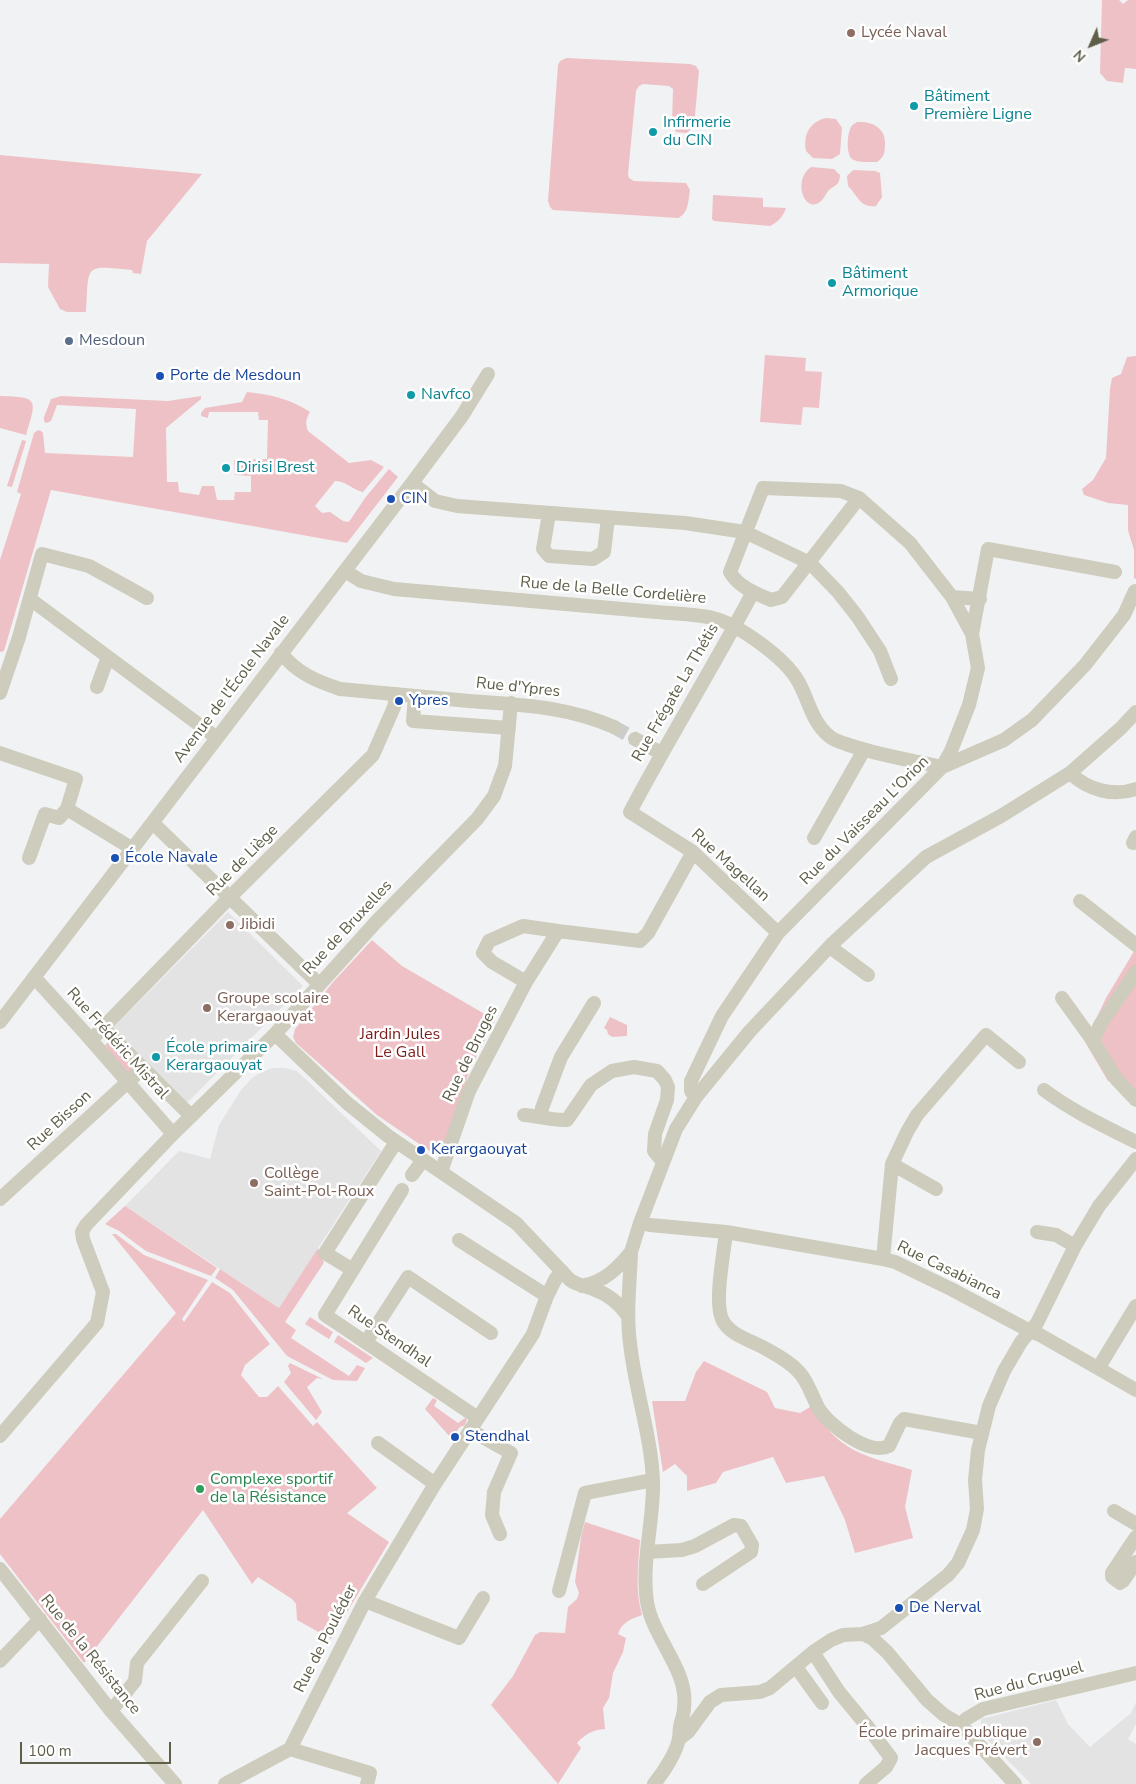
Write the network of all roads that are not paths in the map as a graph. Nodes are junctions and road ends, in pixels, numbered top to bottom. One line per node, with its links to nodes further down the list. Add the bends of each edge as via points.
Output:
1 (488, 374): 2 (street, Avenue de l'École Navale, via 462,416)
2 (412, 483): 4 (street, via 435,501 457,506); 8 (street, Avenue de l'École Navale)
3 (859, 498): 6 (street, via 841,491 763,488); 7 (street); 12 (street, via 910,543)
4 (549, 514): 5 (street); 5 (street, via 543,549 549,556 593,559 604,552)
5 (608, 518): 6 (street, via 685,523)
6 (745, 532): 7 (street); 11 (street, via 730,572 734,579)
7 (810, 563): 11 (street, via 782,597 771,600); 20 (street, via 858,616 880,652)
8 (345, 570): 16 (street, Rue de la Belle Cordelière, via 361,581 394,589 713,618); 18 (street, Avenue de l'École Navale)
9 (1115, 572): 15 (street, via 988,549)
10 (1135, 591): 34 (street, Rue du Vaisseau L'Orion, via 1124,615 1085,666 1032,720 1004,740)
11 (753, 592): 16 (street, Rue Frégate La Thétis)
12 (952, 597): 15 (street); 17 (street)
13 (147, 598): 14 (street, via 89,566 42,554)
14 (30, 599): 19 (street); 22 (street)
15 (980, 599): 17 (street)
16 (734, 628): 31 (street, Rue de la Belle Cordelière, via 780,659 796,678 810,711 830,738); 32 (street, Rue Frégate La Thétis)
17 (972, 634): 34 (street, via 978,668 952,752)
18 (281, 654): 23 (street, Rue d'Ypres, via 313,680 340,689); 29 (street, Avenue de l'École Navale)
19 (108, 657): 21 (street); 29 (street)
20 (891, 679)
21 (97, 687)
22 (0, 693)
23 (397, 694): 24 (street, Rue d'Ypres); 44 (street, Rue de Liège, via 373,756)
24 (415, 696): 25 (street, Rue d'Ypres); 28 (street, via 413,721)
25 (511, 703): 27 (street, Rue d'Ypres, via 591,717); 28 (street, Rue de Bruxelles)
26 (1136, 712): 35 (street)
27 (614, 727)
28 (509, 728): 54 (street, Rue de Bruxelles, via 505,766 494,796 477,819)
29 (217, 738): 39 (street, Avenue de l'École Navale)
30 (635, 739): 32 (street)
31 (864, 750): 34 (street, Rue de la Belle Cordelière); 40 (street)
32 (661, 753): 38 (street, Rue Frégate La Thétis)
33 (0, 754): 37 (street, via 76,779)
34 (942, 767): 47 (street, Rue du Vaisseau L'Orion)
35 (1070, 773): 36 (street, via 1078,780 1114,794); 49 (street, via 926,857)
36 (1136, 789)
37 (67, 808): 41 (street); 43 (street, via 59,818 45,814)
38 (630, 812): 42 (street, Rue Magellan)
39 (153, 823): 41 (street, Avenue de l'École Navale); 44 (street)
40 (814, 838)
41 (132, 849): 52 (street, Avenue de l'École Navale)
42 (694, 852): 46 (street, via 648,933 640,941); 47 (street, Rue Magellan)
43 (29, 858)
44 (229, 898): 54 (street); 58 (street, Rue de Liège)
45 (1080, 901): 48 (street)
46 (558, 931): 53 (street, Rue de Bruges); 53 (street, via 523,926 489,941 483,953)
47 (778, 933): 66 (street, Rue du Vaisseau L'Orion, via 722,1016 691,1081 691,1091)
48 (1136, 945)
49 (830, 947): 51 (street); 66 (street, via 750,1032)
50 (1136, 972): 61 (street, via 1100,1025)
51 (868, 975)
52 (34, 978): 57 (street, Avenue de l'École Navale); 60 (street, Rue Frédéric Mistral)
53 (526, 982): 78 (street, Rue de Bruges, via 469,1091)
54 (319, 984): 59 (street, Rue de Bruxelles)
55 (1062, 998): 61 (street)
56 (594, 1003): 70 (street, via 561,1057)
57 (1, 1018)
58 (103, 1028): 60 (street, Rue de Liège); 63 (street, Rue Frédéric Mistral)
59 (275, 1034): 68 (street, Rue de Bruxelles); 72 (street, via 347,1103)
60 (91, 1040): 64 (street, Rue Frédéric Mistral)
61 (1093, 1041): 67 (street, via 1117,1080)
62 (1019, 1062): 77 (street, via 986,1035 917,1115)
63 (143, 1068): 64 (street, Rue Bisson); 68 (street, Rue Frédéric Mistral)
64 (128, 1082): 71 (street, Rue Frédéric Mistral); 82 (street, Rue Bisson)
65 (1044, 1090): 73 (street)
66 (696, 1097): 76 (street, via 676,1129)
67 (1136, 1100)
68 (192, 1116): 71 (street, Rue de Bruxelles)
69 (524, 1116): 70 (street)
70 (541, 1116): 76 (street, via 567,1120 591,1085 612,1071 634,1067 657,1071 668,1087 667,1100 655,1134 654,1151)
71 (173, 1134): 104 (street, Rue de Bruxelles, via 86,1225 82,1239 103,1292 97,1323)
72 (396, 1142): 75 (street); 90 (street, via 325,1253)
73 (1136, 1142)
74 (1136, 1159): 87 (street)
75 (423, 1160): 78 (street); 79 (street)
76 (663, 1162): 83 (street)
77 (892, 1164): 80 (street); 89 (street)
78 (441, 1172): 91 (street, via 516,1223)
79 (412, 1175)
80 (936, 1189)
81 (402, 1190): 90 (street, Rue Stendhal)
82 (0, 1199)
83 (640, 1223): 84 (street, Rue Casabianca); 88 (street)
84 (726, 1232): 89 (street, Rue Casabianca); 103 (street, via 719,1302 722,1321 733,1332 788,1362 807,1383 820,1410 832,1424 864,1445 879,1449 889,1446 904,1419)
85 (1037, 1232): 87 (street, via 1056,1235)
86 (459, 1240): 93 (street)
87 (1075, 1246): 96 (street)
88 (632, 1252): 92 (street, via 615,1271 593,1284); 95 (street)
89 (883, 1259): 96 (street, Rue Casabianca, via 951,1288)
90 (353, 1270): 98 (street, Rue Stendhal, via 325,1315)
91 (562, 1272): 92 (street); 93 (street, Rue de Pouléder)
92 (581, 1286): 95 (street, via 612,1298)
93 (547, 1296): 101 (street, Rue de Pouléder, via 533,1334)
94 (1136, 1306): 99 (street)
95 (628, 1316): 106 (street, via 632,1359)
96 (1030, 1331): 99 (street, Rue Casabianca); 103 (street, via 1004,1370)
97 (491, 1333): 98 (street, via 408,1277)
98 (366, 1342): 101 (street, Rue Stendhal)
99 (1099, 1367): 100 (street, Rue Casabianca)
100 (1136, 1390)
101 (478, 1418): 102 (street, Rue de Pouléder)
102 (470, 1430): 107 (street, Rue de Pouléder); 110 (street, via 511,1453 494,1492 492,1515)
103 (982, 1433): 121 (street, via 974,1480 977,1509 973,1530 958,1564)
104 (0, 1436)
105 (378, 1443): 107 (street)
106 (653, 1480): 112 (street); 117 (street, via 585,1493)
107 (435, 1484): 119 (street, Rue de Pouléder)
108 (1114, 1511): 109 (street)
109 (1136, 1524)
110 (500, 1534)
111 (1136, 1538): 113 (street, via 1112,1577 1120,1583)
112 (647, 1552): 116 (street, via 682,1550 734,1525 741,1526 752,1545 751,1552); 131 (street, via 648,1608 682,1684 685,1707)
113 (1136, 1562)
114 (0, 1569): 120 (street, Rue de la Résistance)
115 (202, 1581): 129 (street, via 137,1663 134,1681)
116 (703, 1584)
117 (559, 1591)
118 (483, 1598): 119 (street, via 459,1638)
119 (365, 1601): 132 (street, Rue de Pouléder)
120 (40, 1619): 125 (street); 129 (street, Rue de la Résistance)
121 (882, 1628): 122 (street); 123 (street)
122 (864, 1634): 123 (street); 124 (street, via 844,1635)
123 (881, 1647): 130 (street, via 927,1700)
124 (813, 1652): 126 (street); 137 (street, via 839,1692 891,1758 886,1767)
125 (0, 1661)
126 (796, 1667): 128 (street); 131 (street, via 760,1692 721,1694 710,1702)
127 (1136, 1673): 130 (street, Rue du Cruguel, via 983,1709)
128 (822, 1703)
129 (111, 1711): 133 (street, Rue de la Résistance)
130 (961, 1725): 138 (street)
131 (679, 1739): 136 (street)
132 (290, 1749): 134 (street); 135 (street, via 370,1773)
133 (175, 1784)
134 (225, 1784)
135 (367, 1784)
136 (654, 1784)
137 (866, 1784)
138 (1015, 1784)

